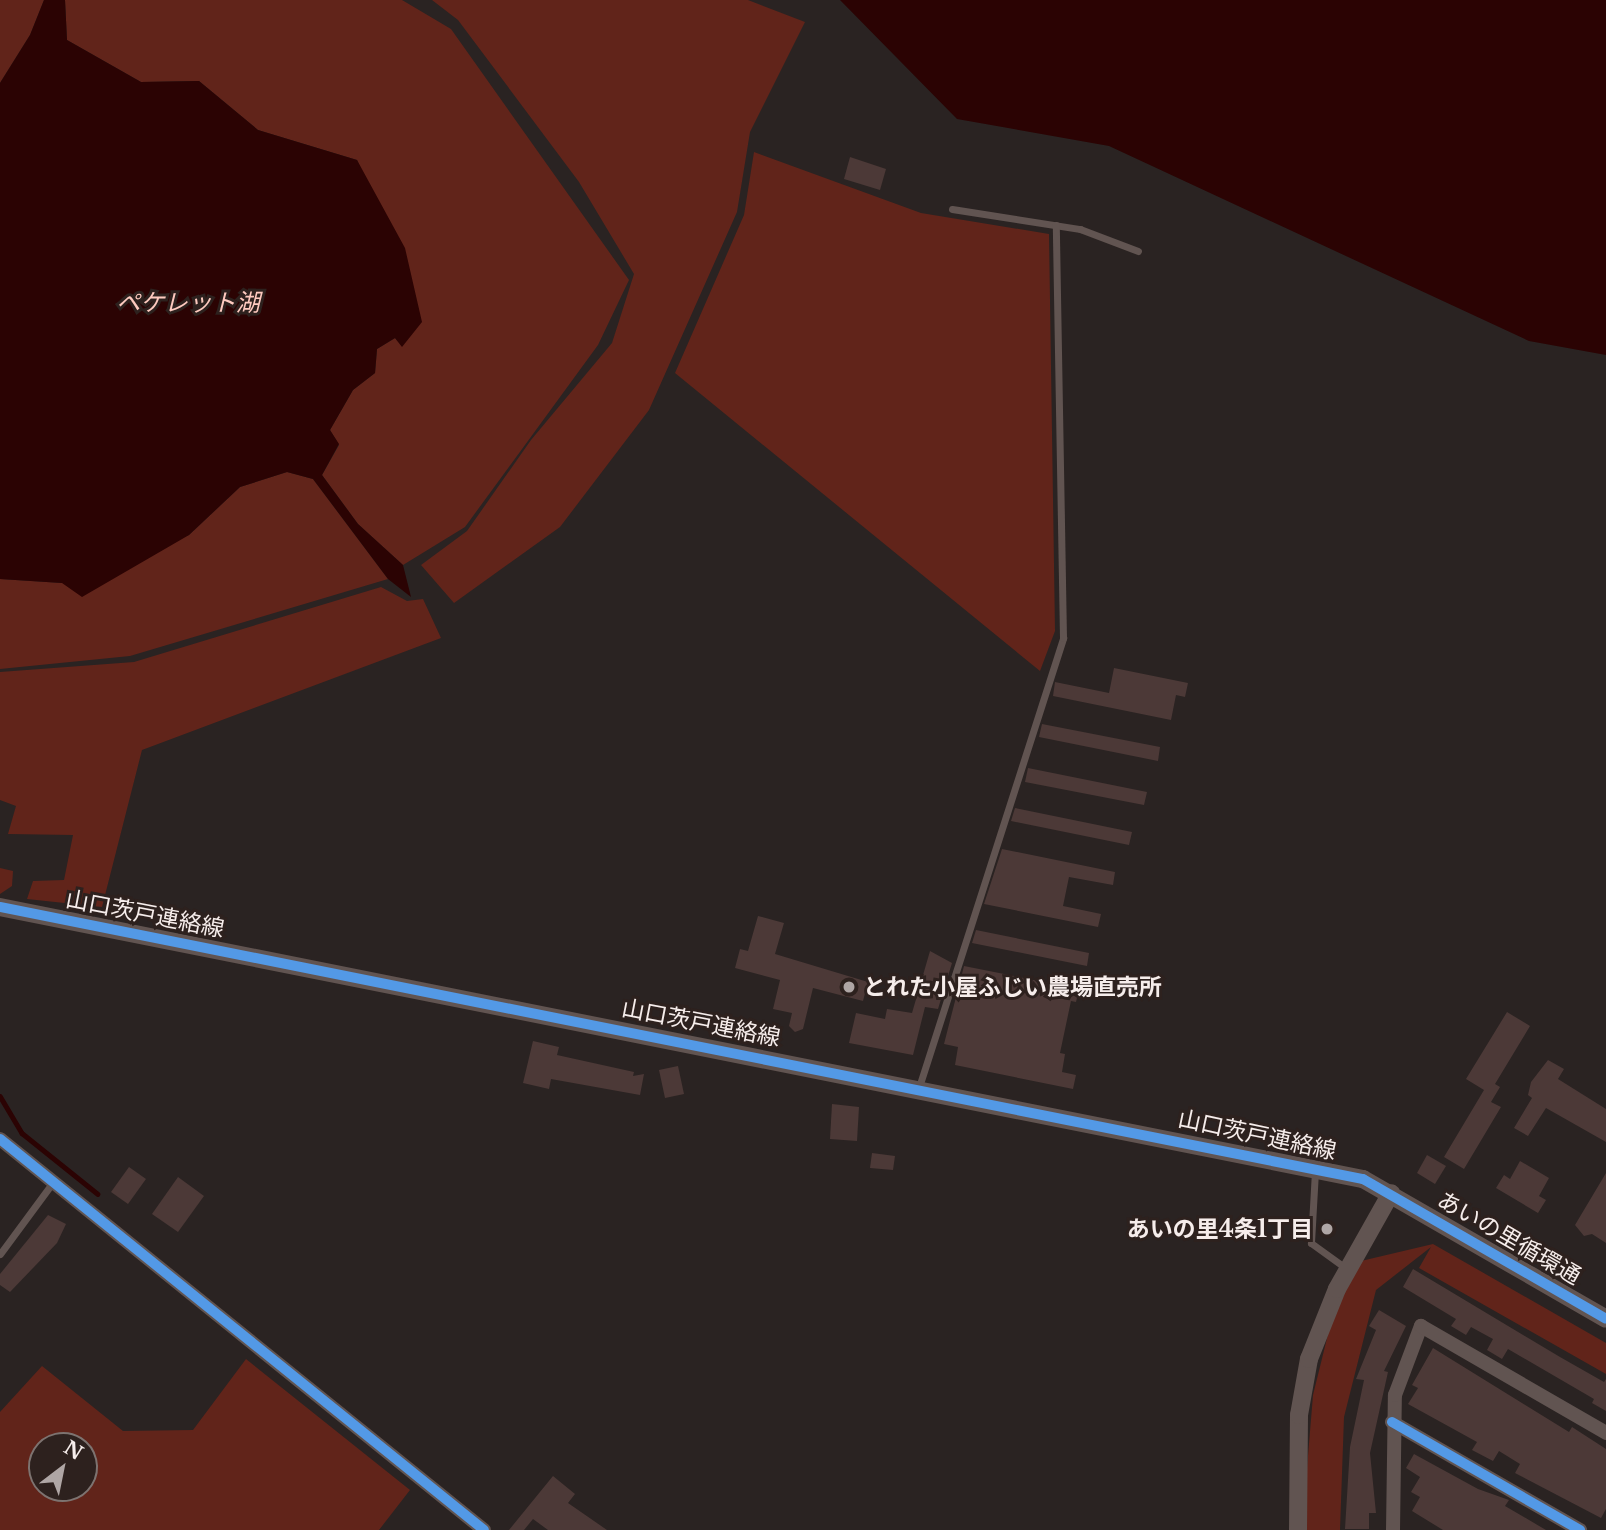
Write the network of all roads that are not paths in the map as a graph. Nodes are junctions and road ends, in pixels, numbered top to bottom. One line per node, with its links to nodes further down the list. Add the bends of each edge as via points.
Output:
1 (952, 209): 2 (lane)
2 (1056, 225): 3 (lane); 5 (lane, via 1063,638)
3 (1138, 251)
4 (0, 906): 5 (street, 山口茨戸連絡線)
5 (919, 1087): 7 (street, 山口茨戸連絡線)
6 (0, 1139): 8 (street)
7 (1316, 1169): 9 (street, 山口茨戸連絡線, via 1363,1179); 11 (lane, via 1311,1243)
8 (53, 1182): 10 (lane); 15 (street)
9 (1391, 1193): 11 (street); 12 (street, あいの里循環通)
10 (0, 1254)
11 (1348, 1270): 16 (street, via 1320,1324 1309,1359 1299,1415)
12 (1606, 1319)
13 (1392, 1422): 14 (street, via 1395,1395 1421,1326); 17 (street); 18 (street)
14 (1606, 1433)
15 (477, 1528)
16 (1298, 1530)
17 (1394, 1530)
18 (1580, 1530)

